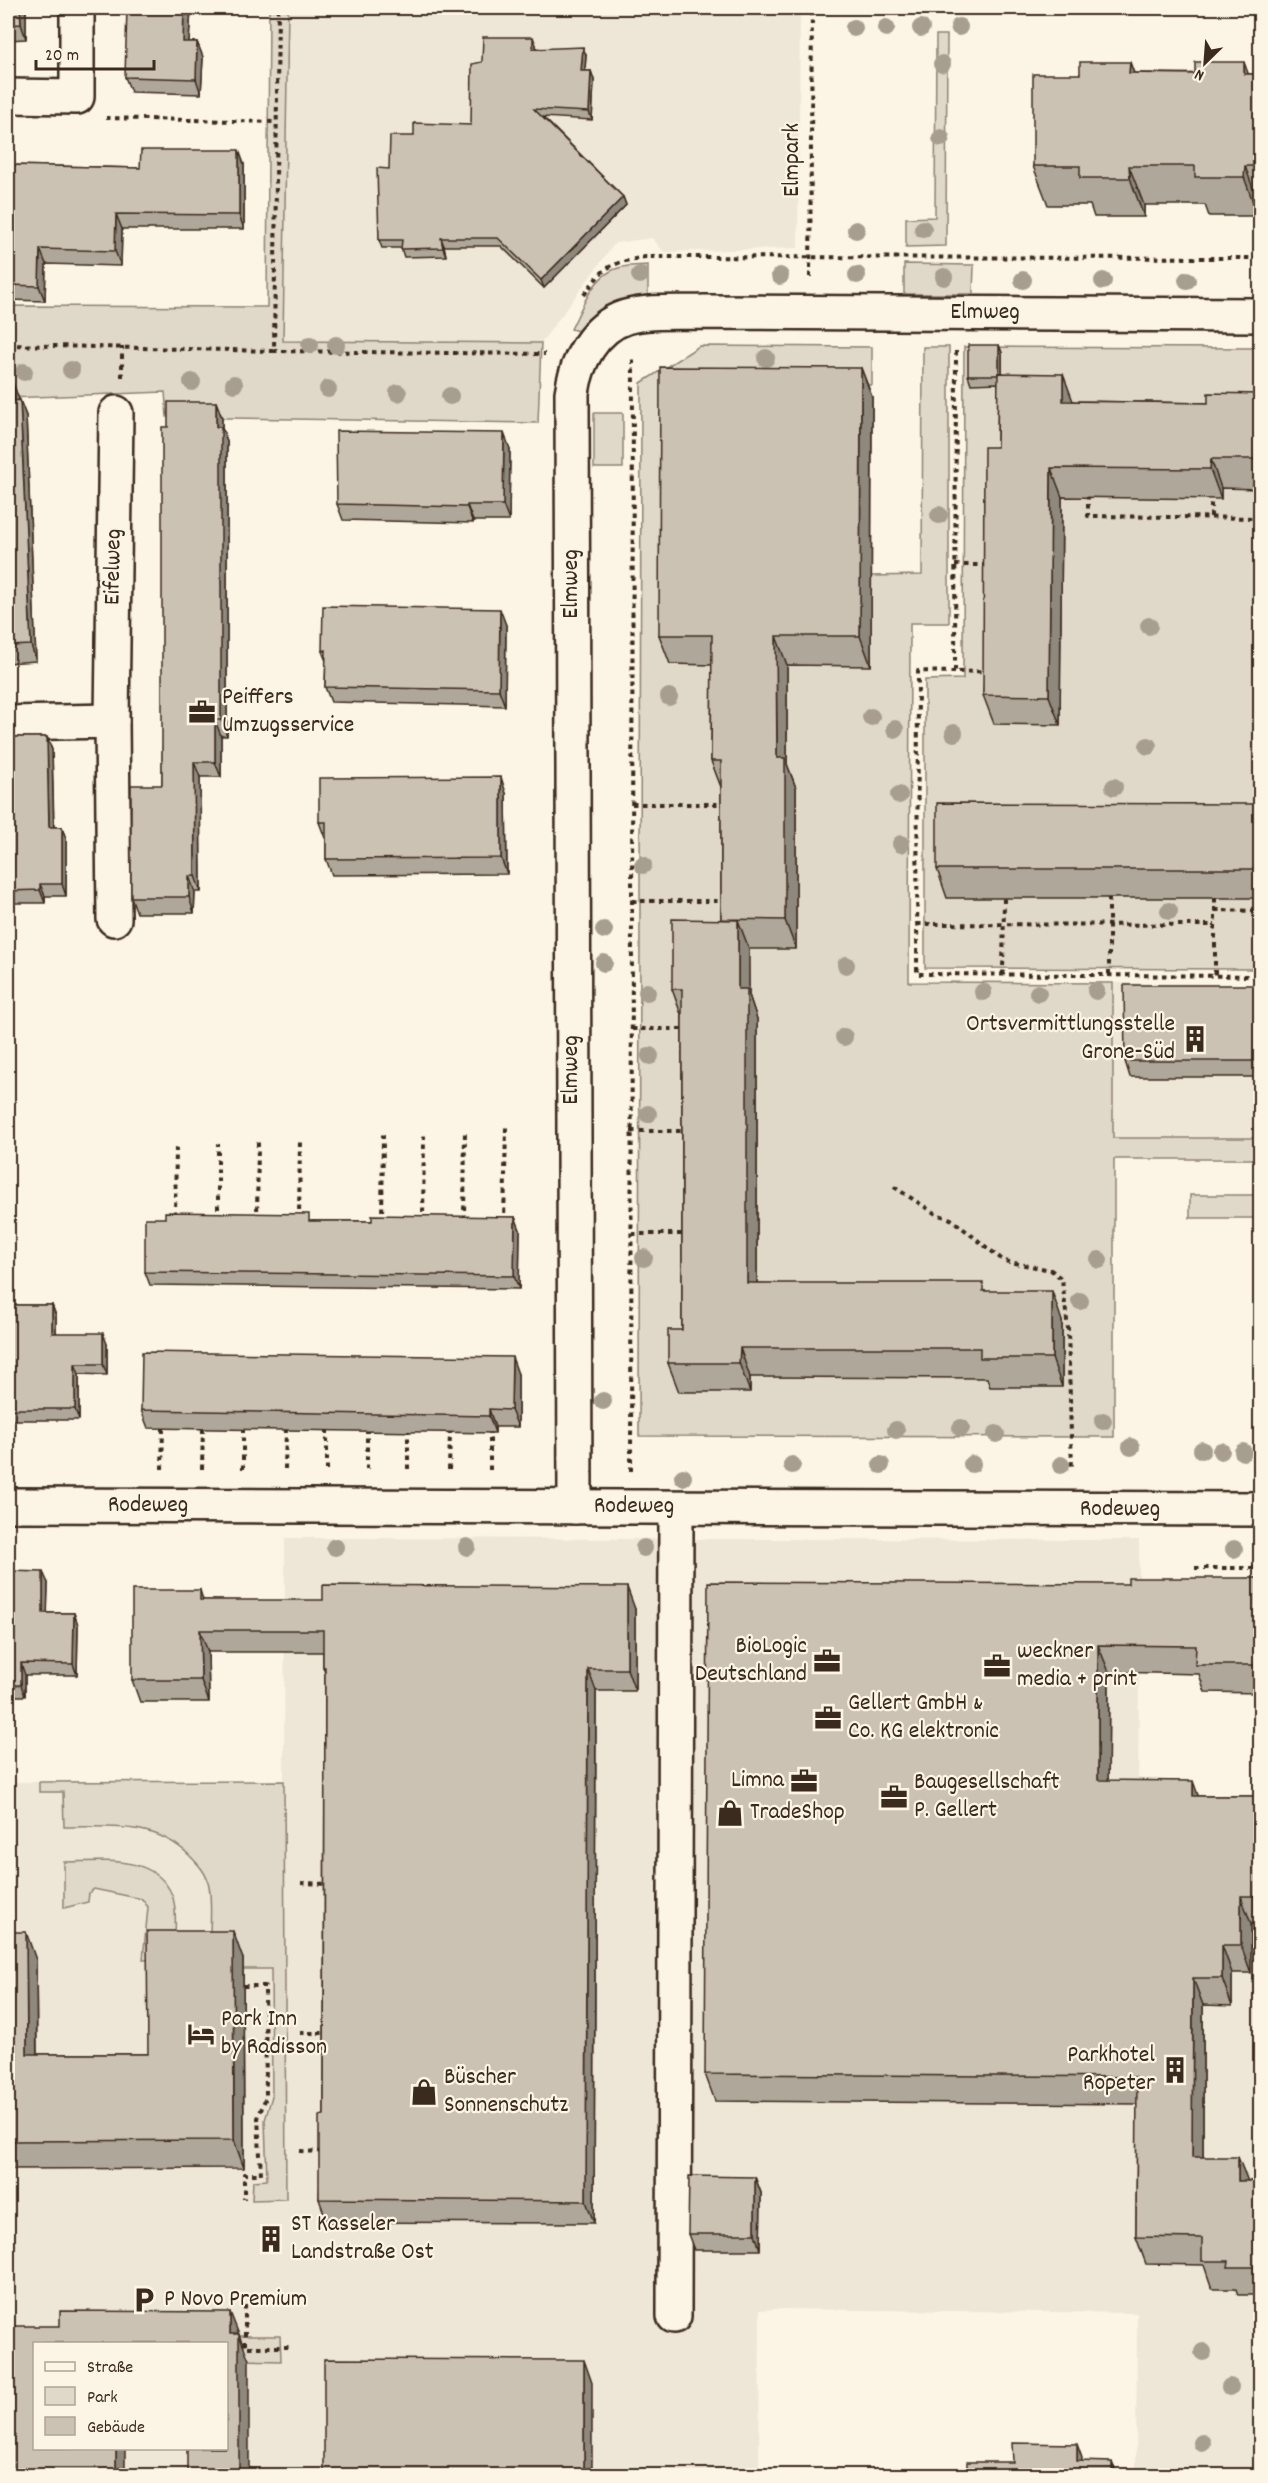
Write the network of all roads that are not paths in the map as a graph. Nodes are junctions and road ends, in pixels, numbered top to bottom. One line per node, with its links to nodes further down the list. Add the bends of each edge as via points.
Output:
1 (77, 8): 2 (street, via 77,97)
2 (8, 96)
3 (1260, 315): 9 (street, Elmweg, via 705,312 633,316 609,326 582,358 574,377 573,393)
4 (119, 401): 6 (street, Eifelweg)
5 (8, 723): 6 (street)
6 (112, 733): 7 (street, Eifelweg)
7 (114, 920)
8 (8, 1505): 9 (street, Rodeweg)
9 (575, 1507): 10 (street, Rodeweg)
10 (676, 1508): 11 (street, Rodeweg); 12 (street)
11 (1260, 1509)
12 (674, 2316)

